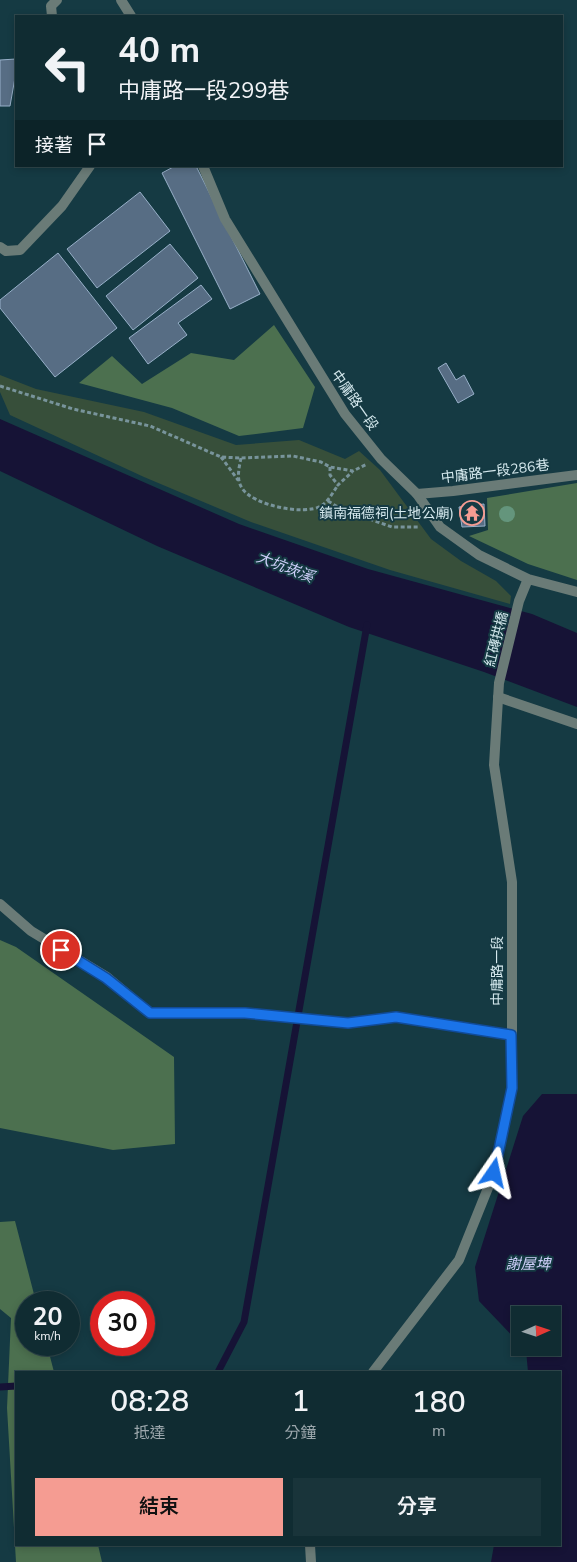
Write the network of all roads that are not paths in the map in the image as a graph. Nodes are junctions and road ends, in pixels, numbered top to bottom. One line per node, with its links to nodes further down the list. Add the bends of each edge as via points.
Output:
1 (57, 0): 3 (street, via 52,6)
2 (121, 0): 4 (street)
3 (52, 15)
4 (130, 15)
5 (89, 167): 7 (street, via 62,206 20,250 6,251)
6 (203, 167): 9 (street, 中庸路一段, via 231,228 345,414 381,459)
7 (0, 247)
8 (577, 475): 9 (street, 中庸路一段286巷)
9 (417, 494): 10 (street, 中庸路一段, via 440,527 479,555)
10 (528, 579): 11 (street, 中庸路一段); 12 (street, 紅磚拱橋, via 519,601)
11 (577, 592)
12 (499, 683): 13 (street, 中庸路一段)
13 (498, 697): 14 (street); 16 (street, 中庸路一段, via 494,765 512,882)
14 (577, 724)
15 (0, 904): 16 (street, via 31,931 106,978 150,1013 245,1013 348,1023 396,1017)
16 (511, 1035): 17 (street, 中庸路一段, via 512,1088 494,1173 460,1260)
17 (374, 1371)
18 (310, 1546): 19 (street)
19 (310, 1562)

